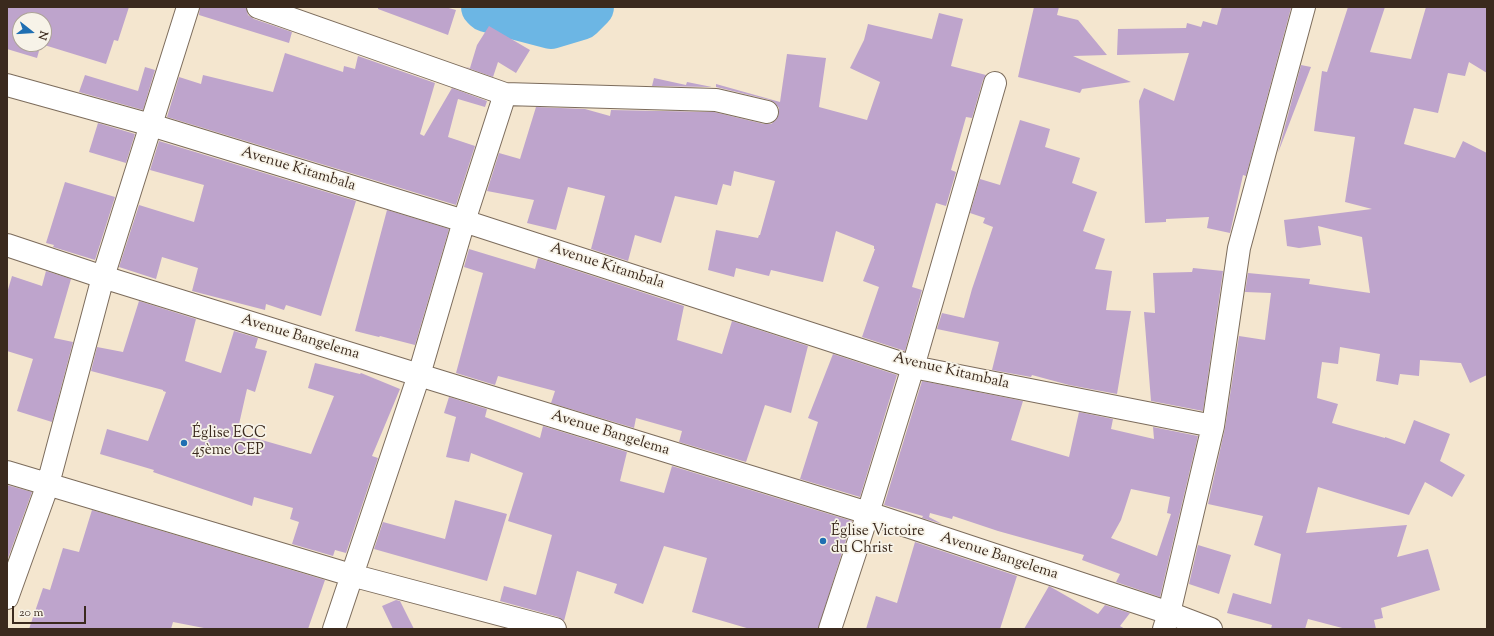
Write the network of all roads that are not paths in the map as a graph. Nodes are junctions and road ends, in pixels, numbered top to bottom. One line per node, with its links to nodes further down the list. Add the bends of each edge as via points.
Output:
1 (188, 7): 8 (street)
2 (258, 7): 6 (street)
3 (1304, 7): 14 (street, via 1239,248)
4 (995, 83): 12 (street)
5 (7, 85): 8 (street, Avenue Kitambala)
6 (505, 94): 7 (street, via 716,100); 9 (street)
7 (767, 112)
8 (151, 126): 9 (street, Avenue Kitambala); 11 (street)
9 (464, 221): 12 (street, Avenue Kitambala); 13 (street)
10 (7, 245): 11 (street, Avenue Bangelema)
11 (103, 277): 13 (street, Avenue Bangelema); 16 (street)
12 (913, 367): 14 (street, Avenue Kitambala); 17 (street)
13 (419, 375): 17 (street, Avenue Bangelema); 18 (street)
14 (1213, 426): 20 (street)
15 (7, 472): 16 (street)
16 (48, 484): 18 (street); 19 (street)
17 (868, 513): 20 (street, Avenue Bangelema); 23 (street)
18 (351, 575): 21 (street); 22 (street)
19 (7, 598)
20 (1166, 621): 24 (street, Avenue Bangelema)
21 (334, 629)
22 (554, 629)
23 (830, 629)
24 (1211, 629)

